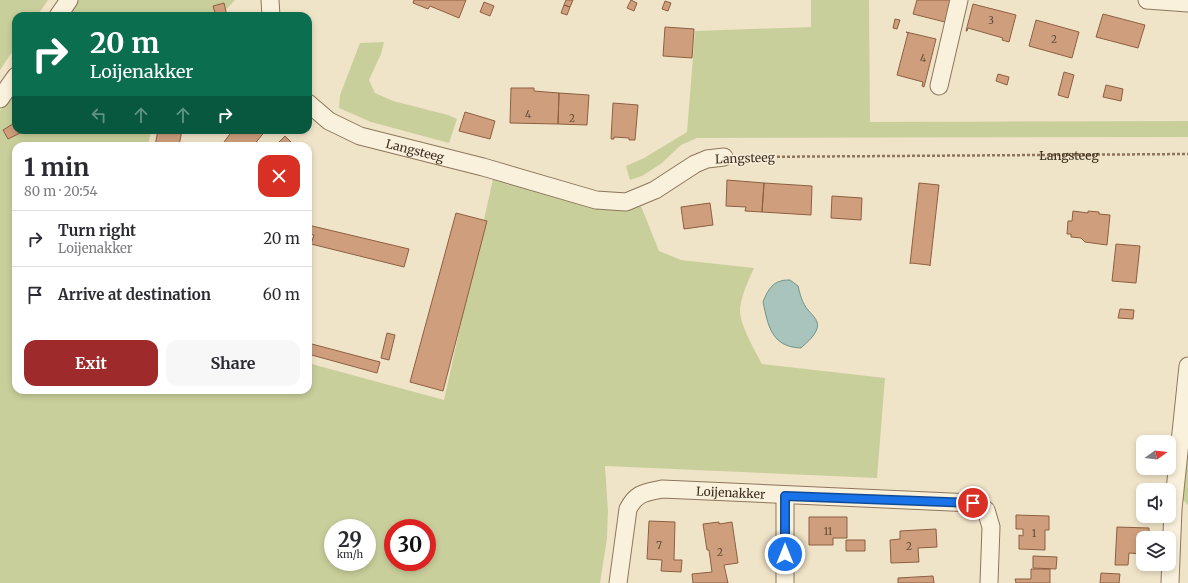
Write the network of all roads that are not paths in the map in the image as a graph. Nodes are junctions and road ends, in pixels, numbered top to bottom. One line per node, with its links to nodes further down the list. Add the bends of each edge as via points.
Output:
1 (69, 0): 6 (street)
2 (270, 0): 7 (street)
3 (959, 0): 9 (street)
4 (1147, 0): 5 (street)
5 (1188, 3)
6 (61, 12)
7 (271, 12)
8 (12, 82): 10 (street)
9 (939, 86)
10 (0, 99)
11 (312, 106): 12 (street, Langsteeg, via 329,121 360,136 483,167 596,200 626,202 654,190 695,164)
12 (724, 157)
13 (1188, 366): 15 (street)
14 (785, 496): 16 (street, Loijenakker, via 662,489 645,493 634,499 628,509); 17 (street); 18 (street, Loijenakker, via 973,503 986,510 991,527)
15 (1181, 510): 19 (street)
16 (618, 583)
17 (785, 583)
18 (989, 583)
19 (1170, 583)

